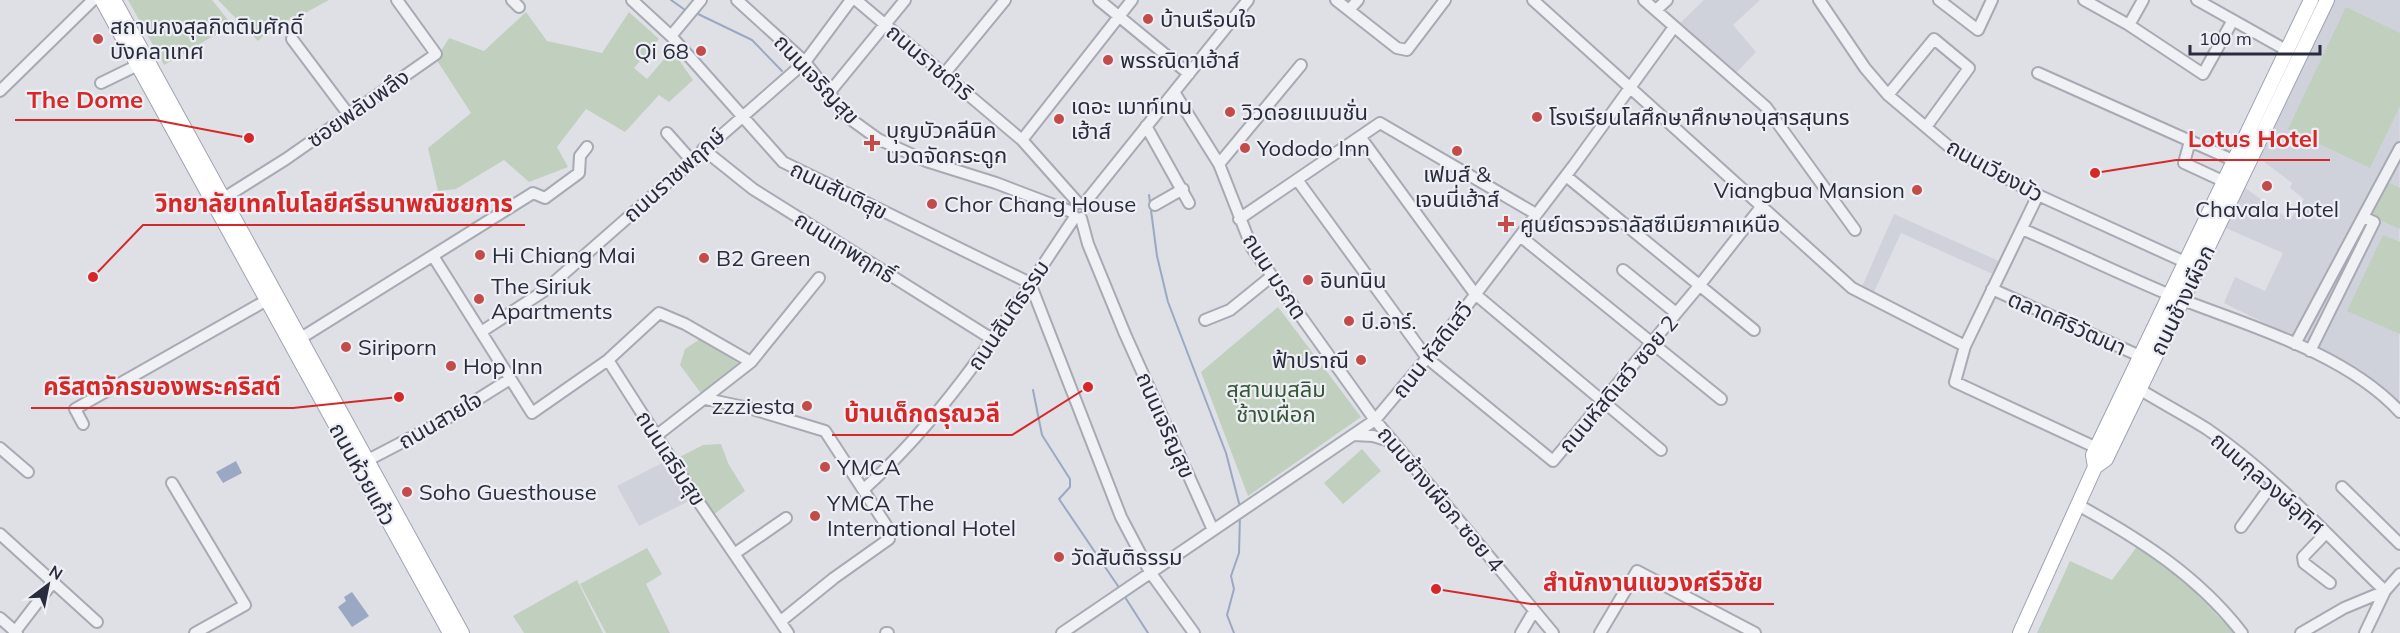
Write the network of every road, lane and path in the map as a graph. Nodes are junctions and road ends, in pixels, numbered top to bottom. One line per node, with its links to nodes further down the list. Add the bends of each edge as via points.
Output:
1 (93, 0): 47 (street)
2 (102, 0): 40 (main road, ถนนห้วยแก้ว)
3 (114, 0): 70 (main road, ถนนห้วยแก้ว)
4 (397, 0): 52 (street, ซอยพลับพลึง, via 436,54)
5 (632, 0): 36 (street, ถนนสันติสุข)
6 (737, 0): 39 (street, ถนนเจริญสุข)
7 (851, 0): 39 (street, ถนนราชพฤกษ์)
8 (856, 0): 33 (street, ถนนราชดำริ)
9 (905, 0): 33 (street)
10 (1005, 0): 42 (street)
11 (1099, 0): 31 (street)
12 (1132, 0): 31 (street)
13 (1248, 0): 44 (street, ถนนสันติธรรม)
14 (1336, 0): 29 (street)
15 (1358, 0): 29 (street)
16 (1445, 0): 29 (street, via 1407,50 1397,48)
17 (1533, 0): 46 (street)
18 (1644, 0): 30 (street)
19 (1666, 0): 30 (street)
20 (1819, 0): 50 (street, ถนนเวียงบัว)
21 (1939, 0): 22 (street, via 1978,30)
22 (1992, 0)
23 (2084, 0): 34 (street)
24 (2143, 0): 34 (street)
25 (2197, 0): 32 (street)
26 (2311, 0): 38 (main road, ถนนช้างเผือก)
27 (2327, 0): 90 (main road, ถนนช้างเผือก)
28 (699, 2): 36 (street)
29 (1349, 10)
30 (1656, 10): 35 (street)
31 (1118, 16): 44 (street); 57 (street)
32 (2233, 20): 34 (street, via 2203,74); 38 (street)
33 (885, 25): 42 (street, ถนนราชดำริ); 49 (street)
34 (2129, 25)
35 (1674, 27): 46 (street, ถนน หัสดิเสวี); 79 (street, via 1766,107)
36 (671, 36): 51 (street, ถนนสันติสุข)
37 (292, 39): 52 (street)
38 (2286, 50): 63 (main road, ถนนช้างเผือก)
39 (805, 62): 49 (street, ถนนเจริญสุข); 51 (street, ถนนราชพฤกษ์)
40 (138, 65): 45 (street); 91 (main road, ถนนห้วยแก้ว)
41 (1301, 65): 64 (street)
42 (945, 73): 57 (street, ถนนราชดำริ)
43 (2038, 73): 58 (street)
44 (1189, 74): 48 (street, ถนนสันติธรรม)
45 (101, 83)
46 (1629, 89): 65 (street, ถนน หัสดิเสวี); 73 (street)
47 (0, 91)
48 (1174, 92): 53 (street, ถนนสันติธรรม); 64 (street, ถนน มรกต)
49 (829, 93): 74 (street, ถนนเจริญสุข, via 849,118 905,153)
50 (1888, 95): 54 (street, ถนนเวียงบัว); 54 (street, via 1934,39 1969,68)
51 (742, 114): 61 (street, ถนนราชพฤกษ์); 86 (street, ถนนสันติสุข, via 783,162)
52 (349, 115): 70 (street, ซอยพลับพลึง)
53 (1146, 126): 68 (street); 74 (street, ถนนสันติธรรม)
54 (1926, 128): 69 (street, ถนนเวียงบัว, via 1953,150)
55 (667, 133): 62 (street)
56 (1361, 138): 66 (street); 75 (street, via 1380,123); 89 (street)
57 (1022, 140): 74 (street, ถนนราชดำริ)
58 (2190, 141): 63 (street); 67 (street, via 2184,163)
59 (587, 147): 81 (street, via 580,156 579,172 545,198 533,193)
60 (2400, 148): 76 (street)
61 (703, 149): 62 (street, ถนนราชพฤกษ์); 96 (street, ถนนเทพฤทธิ์, via 753,189)
62 (691, 159): 95 (street, ถนนราชพฤกษ์, via 544,291)
63 (2235, 161): 67 (main road, ถนนช้างเผือก)
64 (1219, 164): 77 (street, ถนน มรกต)
65 (1566, 176): 75 (street, ถนน หัสดิเสวี); 87 (street)
66 (1298, 181): 77 (street); 103 (street)
67 (2225, 182): 82 (main road, ถนนช้างเผือก)
68 (1183, 189): 71 (street); 72 (street)
69 (2038, 195): 78 (street); 82 (street, ถนนเวียงบัว)
70 (224, 198): 97 (main road, ถนนห้วยแก้ว)
71 (1189, 203)
72 (1155, 205)
73 (1761, 207): 87 (street, ถนนหัสดิเสวี ซอย 2); 100 (street, via 1852,288)
74 (1078, 211): 86 (street, ถนนสันติธรรม); 130 (street, ถนนเจริญสุข, via 1125,334)
75 (1536, 214): 80 (street, ถนน หัสดิเสวี)
76 (2363, 217): 99 (street); 101 (street, via 2374,222)
77 (1239, 219): 84 (street, ถนน มรกต, via 1252,248)
78 (2022, 229): 88 (street); 90 (street)
79 (1855, 230)
80 (1520, 236): 89 (street, ถนน หัสดิเสวี); 98 (street)
81 (433, 256): 95 (street); 97 (street)
82 (2187, 263): 90 (main road, ถนนช้างเผือก)
83 (1623, 270): 92 (street)
84 (1272, 276): 93 (street, via 1230,310); 112 (street, ถนน มรกต)
85 (819, 278): 105 (street)
86 (1030, 283): 96 (street, ถนนสันติธรรม); 135 (street, via 1120,517)
87 (1700, 286): 92 (street, ถนนหัสดิเสวี ซอย 2); 94 (street)
88 (1992, 289): 100 (street); 102 (street, ตลาดศิริวัฒนา)
89 (1476, 294): 103 (street, ถนน หัสดิเสวี); 110 (street)
90 (2177, 297): 99 (street); 102 (main road, ถนนช้างเผือก); 107 (main road, ถนนช้างเผือก)
91 (267, 300): 97 (main road, ถนนห้วยแก้ว); 113 (street, via 75,410)
92 (1676, 314): 98 (street, ถนนหัสดิเสวี ซอย 2)
93 (1205, 320)
94 (1754, 330)
95 (481, 332): 106 (street)
96 (992, 339): 126 (street, ถนนสันติธรรม, via 970,373 903,452)
97 (296, 340): 120 (main road, ถนนห้วยแก้ว); 146 (main road, ถนนห้วยแก้ว)
98 (1651, 343): 109 (street); 110 (street, ถนนหัสดิเสวี ซอย 2)
99 (2295, 345): 101 (street)
100 (1965, 346): 118 (street, via 1955,382)
101 (2310, 351): 111 (street, via 2353,373)
102 (2142, 357): 118 (main road, ถนนช้างเผือก)
103 (1427, 358): 110 (street, ถนนหัสดิเสวี ซอย 2, via 1553,461); 112 (street, ถนน หัสดิเสวี)
104 (608, 360): 105 (street, via 660,313); 106 (street, via 532,413); 115 (street, ถนนเสริมสุข)
105 (751, 362): 108 (street)
106 (510, 379): 120 (street, ถนนสายใจ)
107 (2139, 389): 121 (main road, ถนนช้างเผือก, via 2106,459); 124 (street, ถนนกุลวงษ์อุทิศ, via 2208,430)
108 (706, 399): 115 (street); 126 (street, via 825,431)
109 (1721, 399)
110 (1603, 402): 119 (street)
111 (2400, 412)
112 (1375, 420): 114 (street, ถนน หัสดิเสวี); 116 (street, ถนนช้างเผือก ซอย 4)
113 (83, 424)
114 (1354, 435): 116 (street); 130 (street, ถนน หัสดิเสวี)
115 (656, 436): 134 (street, ถนนเสริมสุข)
116 (1394, 443): 140 (street, ถนนช้างเผือก ซอย 4)
117 (0, 448): 122 (street)
118 (2097, 448): 121 (main road, ถนนช้างเผือก, via 2093,455)
119 (1661, 450)
120 (368, 460): 147 (main road, ถนนห้วยแก้ว)
121 (2095, 467): 127 (main road, ถนนช้างเผือก)
122 (28, 472)
123 (172, 483): 145 (street, via 245,605)
124 (2273, 483): 129 (street); 131 (street, ถนนกุลวงษ์อุทิศ)
125 (2342, 487): 133 (street)
126 (864, 489): 142 (street, via 890,538)
127 (2078, 505): 155 (main road, ถนนช้างเผือก); 156 (street, via 2169,560)
128 (786, 518): 134 (street)
129 (2241, 527)
130 (1213, 530): 135 (street, ถนน หัสดิเสวี)
131 (2326, 533): 138 (street, via 2303,557 2304,563); 139 (street, ถนนกุลวงษ์อุทิศ)
132 (0, 534): 137 (street)
133 (2400, 544)
134 (734, 554): 142 (street, ถนนเสริมสุข)
135 (1150, 572): 149 (street, ถนน หัสดิเสวี); 150 (street)
136 (2400, 574): 139 (street)
137 (53, 582): 143 (street); 144 (street)
138 (2330, 583)
139 (2385, 591): 157 (street, via 2344,608); 158 (street)
140 (1534, 611): 151 (street); 152 (street, ถนนช้างเผือก ซอย 4)
141 (0, 618): 144 (street)
142 (781, 621): 148 (street, ถนนเสริมสุข)
143 (97, 622)
144 (16, 632)
145 (195, 633)
146 (450, 633)
147 (462, 633)
148 (788, 633)
149 (1062, 633)
150 (1194, 633)
151 (1521, 633)
152 (1553, 633)
153 (1599, 633): 154 (street, via 1637,571)
154 (1755, 633)
155 (2020, 633)
156 (2242, 633)
157 (2301, 633)
158 (2365, 633)

